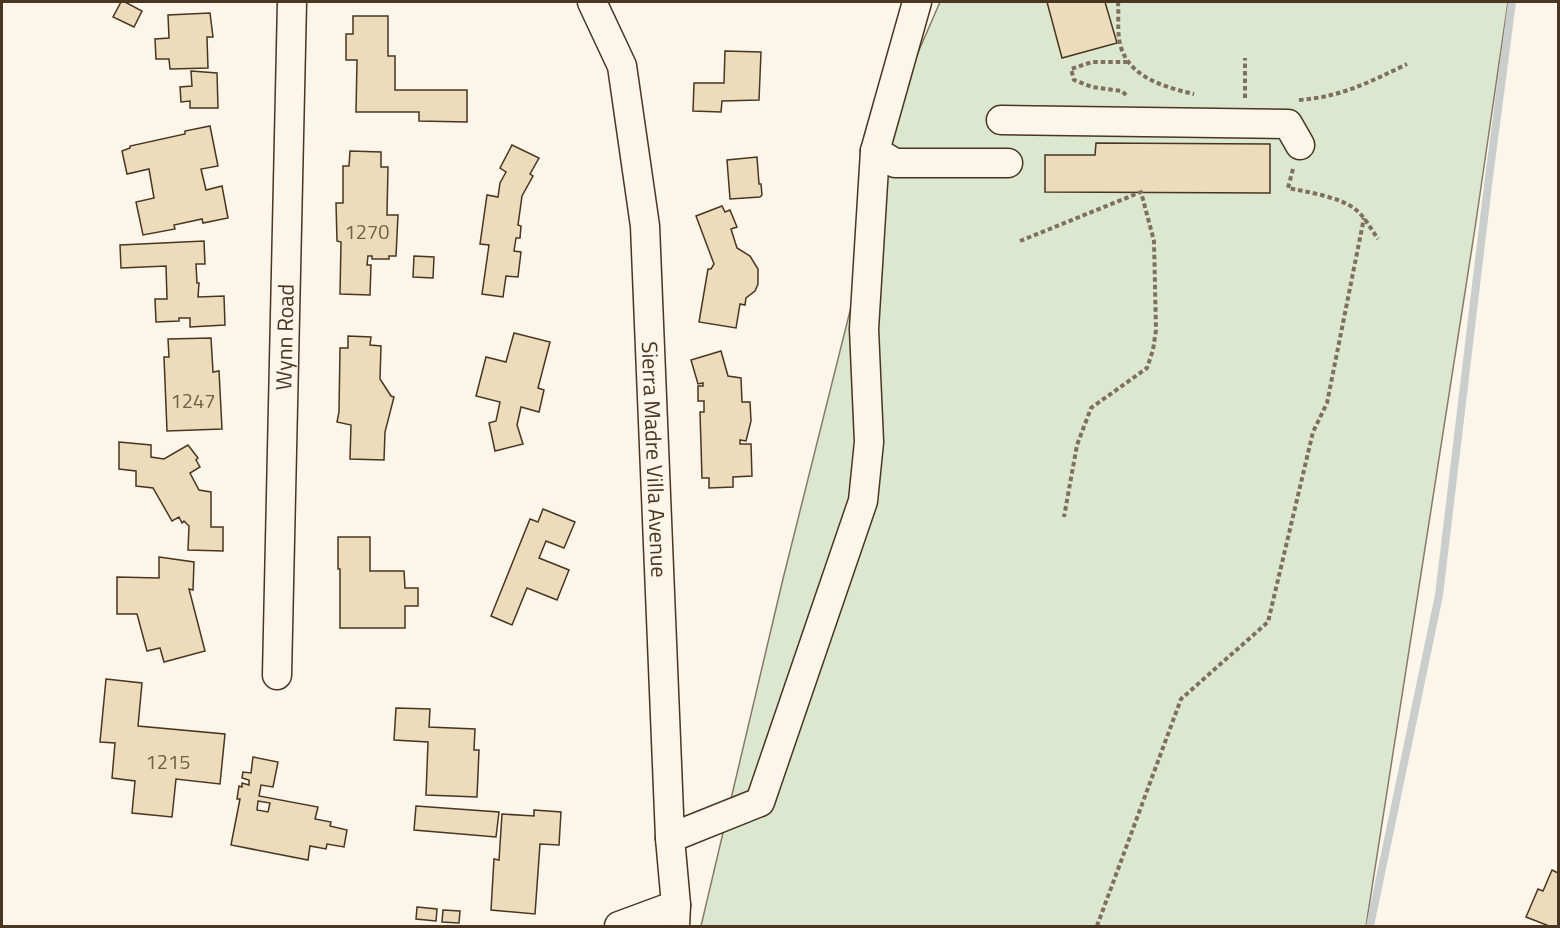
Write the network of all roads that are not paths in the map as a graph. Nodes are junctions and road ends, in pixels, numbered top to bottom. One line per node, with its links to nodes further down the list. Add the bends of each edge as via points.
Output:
1 (292, 2): 8 (street, Wynn Road)
2 (592, 2): 9 (street, Sierra Madre Villa Avenue, via 622,66 645,226)
3 (917, 2): 6 (street)
4 (1001, 120): 5 (street, via 1288,124)
5 (1300, 146)
6 (875, 151): 7 (street, via 895,163); 9 (street, via 864,329 869,442 862,501 760,802)
7 (1008, 163)
8 (277, 675)
9 (670, 838): 10 (street, Sierra Madre Villa Avenue)
10 (676, 916): 11 (street)
11 (619, 927)

